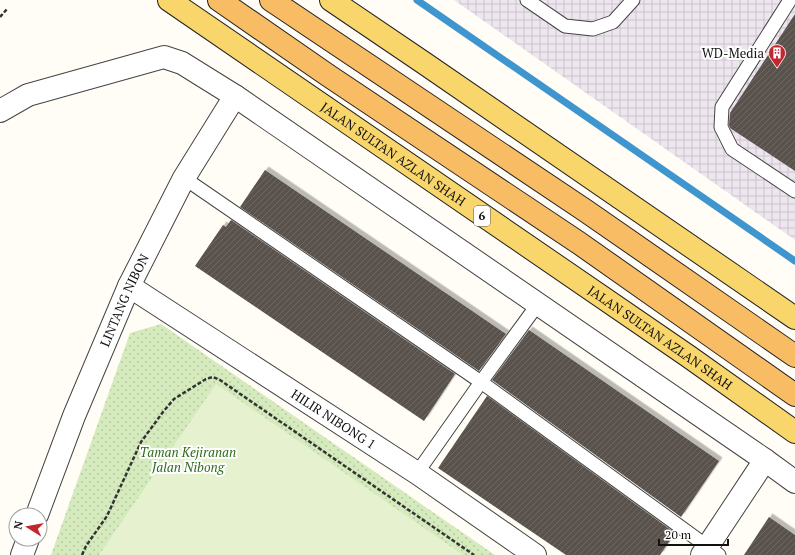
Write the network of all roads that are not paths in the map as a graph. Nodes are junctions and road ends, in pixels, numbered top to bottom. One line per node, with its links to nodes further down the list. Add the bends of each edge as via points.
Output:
1 (169, 0): 18 (main road, JALAN SULTAN AZLAN SHAH / 6)
2 (219, 0): 17 (highway, 6, via 579,243)
3 (271, 0): 15 (highway, via 586,211)
4 (331, 0): 14 (main road)
5 (527, 0): 6 (lane, via 565,26 593,29 613,22)
6 (633, 0)
7 (790, 0): 11 (lane, via 722,107 721,127 732,149)
8 (235, 96): 9 (street, via 182,63 164,57 28,95); 10 (street, LINTANG NIBON); 13 (street)
9 (0, 111)
10 (184, 178): 12 (street, LINTANG NIBON); 16 (lane)
11 (795, 191)
12 (129, 286): 20 (street, HILIR NIBONG 1); 22 (street, LINTANG NIBON, via 74,416)
13 (538, 304): 16 (lane); 19 (street)
14 (795, 318)
15 (795, 356)
16 (480, 382): 20 (lane); 23 (lane)
17 (795, 395)
18 (795, 432)
19 (765, 460): 21 (street); 23 (street)
20 (417, 473): 24 (street, HILIR NIBONG 1)
21 (795, 482)
22 (40, 507)
23 (709, 552)
24 (536, 555)

